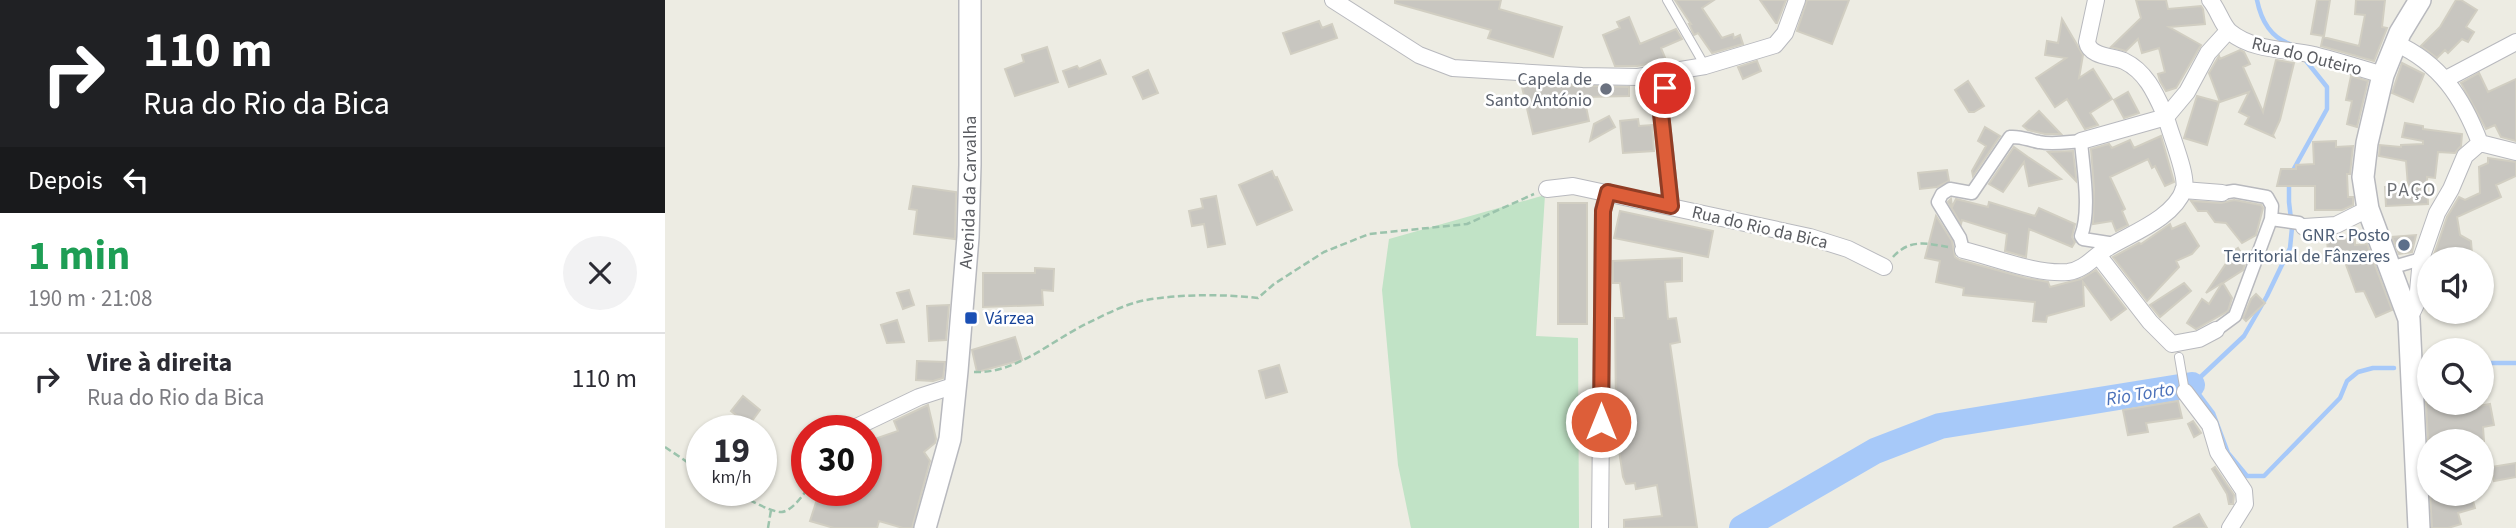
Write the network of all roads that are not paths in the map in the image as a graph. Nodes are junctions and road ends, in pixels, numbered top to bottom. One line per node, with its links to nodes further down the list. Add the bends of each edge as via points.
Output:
1 (971, 0): 38 (street, Avenida da Carvalha, via 970,165)
2 (1333, 0): 12 (street, via 1419,55 1453,68 1582,76)
3 (1667, 0): 11 (lane)
4 (1797, 0): 11 (street, via 1785,33 1775,45)
5 (2096, 0): 15 (street, via 2088,48 2139,71)
6 (2210, 0): 8 (street, Rua do Outeiro)
7 (2420, 0): 10 (street)
8 (2228, 31): 13 (street, Rua do Outeiro, via 2271,49); 15 (street, via 2208,53)
9 (2516, 42): 14 (street)
10 (2395, 43): 13 (street); 14 (street, via 2415,52)
11 (1705, 66): 12 (street)
12 (1669, 73): 23 (street, via 1660,104)
13 (2383, 75): 24 (street, via 2363,177)
14 (2446, 79): 17 (street)
15 (2167, 117): 16 (street); 20 (street, via 2184,171)
16 (2081, 141): 27 (street, via 2087,190 2081,236); 29 (street, via 2010,137 1972,193 1950,189 1942,194 1938,202)
17 (2480, 143): 18 (street); 28 (street, via 2465,156 2437,213)
18 (2516, 152)
19 (1547, 189): 21 (street, Rua do Rio da Bica, via 1573,186)
20 (2183, 190): 22 (street); 27 (street, via 2151,224)
21 (1608, 192): 23 (street, Rua do Rio da Bica); 42 (street, via 1603,211)
22 (2222, 193): 25 (street, via 2267,197)
23 (1671, 206): 32 (street, Rua do Rio da Bica, via 1810,237)
24 (2368, 209): 26 (street, via 2336,225); 33 (street)
25 (2271, 219): 26 (street); 36 (street, via 2235,316)
26 (2297, 224)
27 (2115, 244): 30 (street)
28 (2428, 247)
29 (1963, 250): 30 (street, via 2068,272)
30 (2098, 255): 36 (street, via 2172,344)
31 (2417, 261): 33 (street)
32 (1884, 267)
33 (2390, 268): 35 (street)
34 (2417, 302): 35 (street)
35 (2409, 319): 44 (street)
36 (2216, 330)
37 (2179, 357): 39 (lane)
38 (956, 378): 40 (street); 41 (street, Avenida da Carvalha, via 950,439)
39 (2184, 386): 43 (street, via 2244,491 2245,505)
40 (881, 415)
41 (925, 528)
42 (1600, 528)
43 (2230, 528)
44 (2419, 528)

